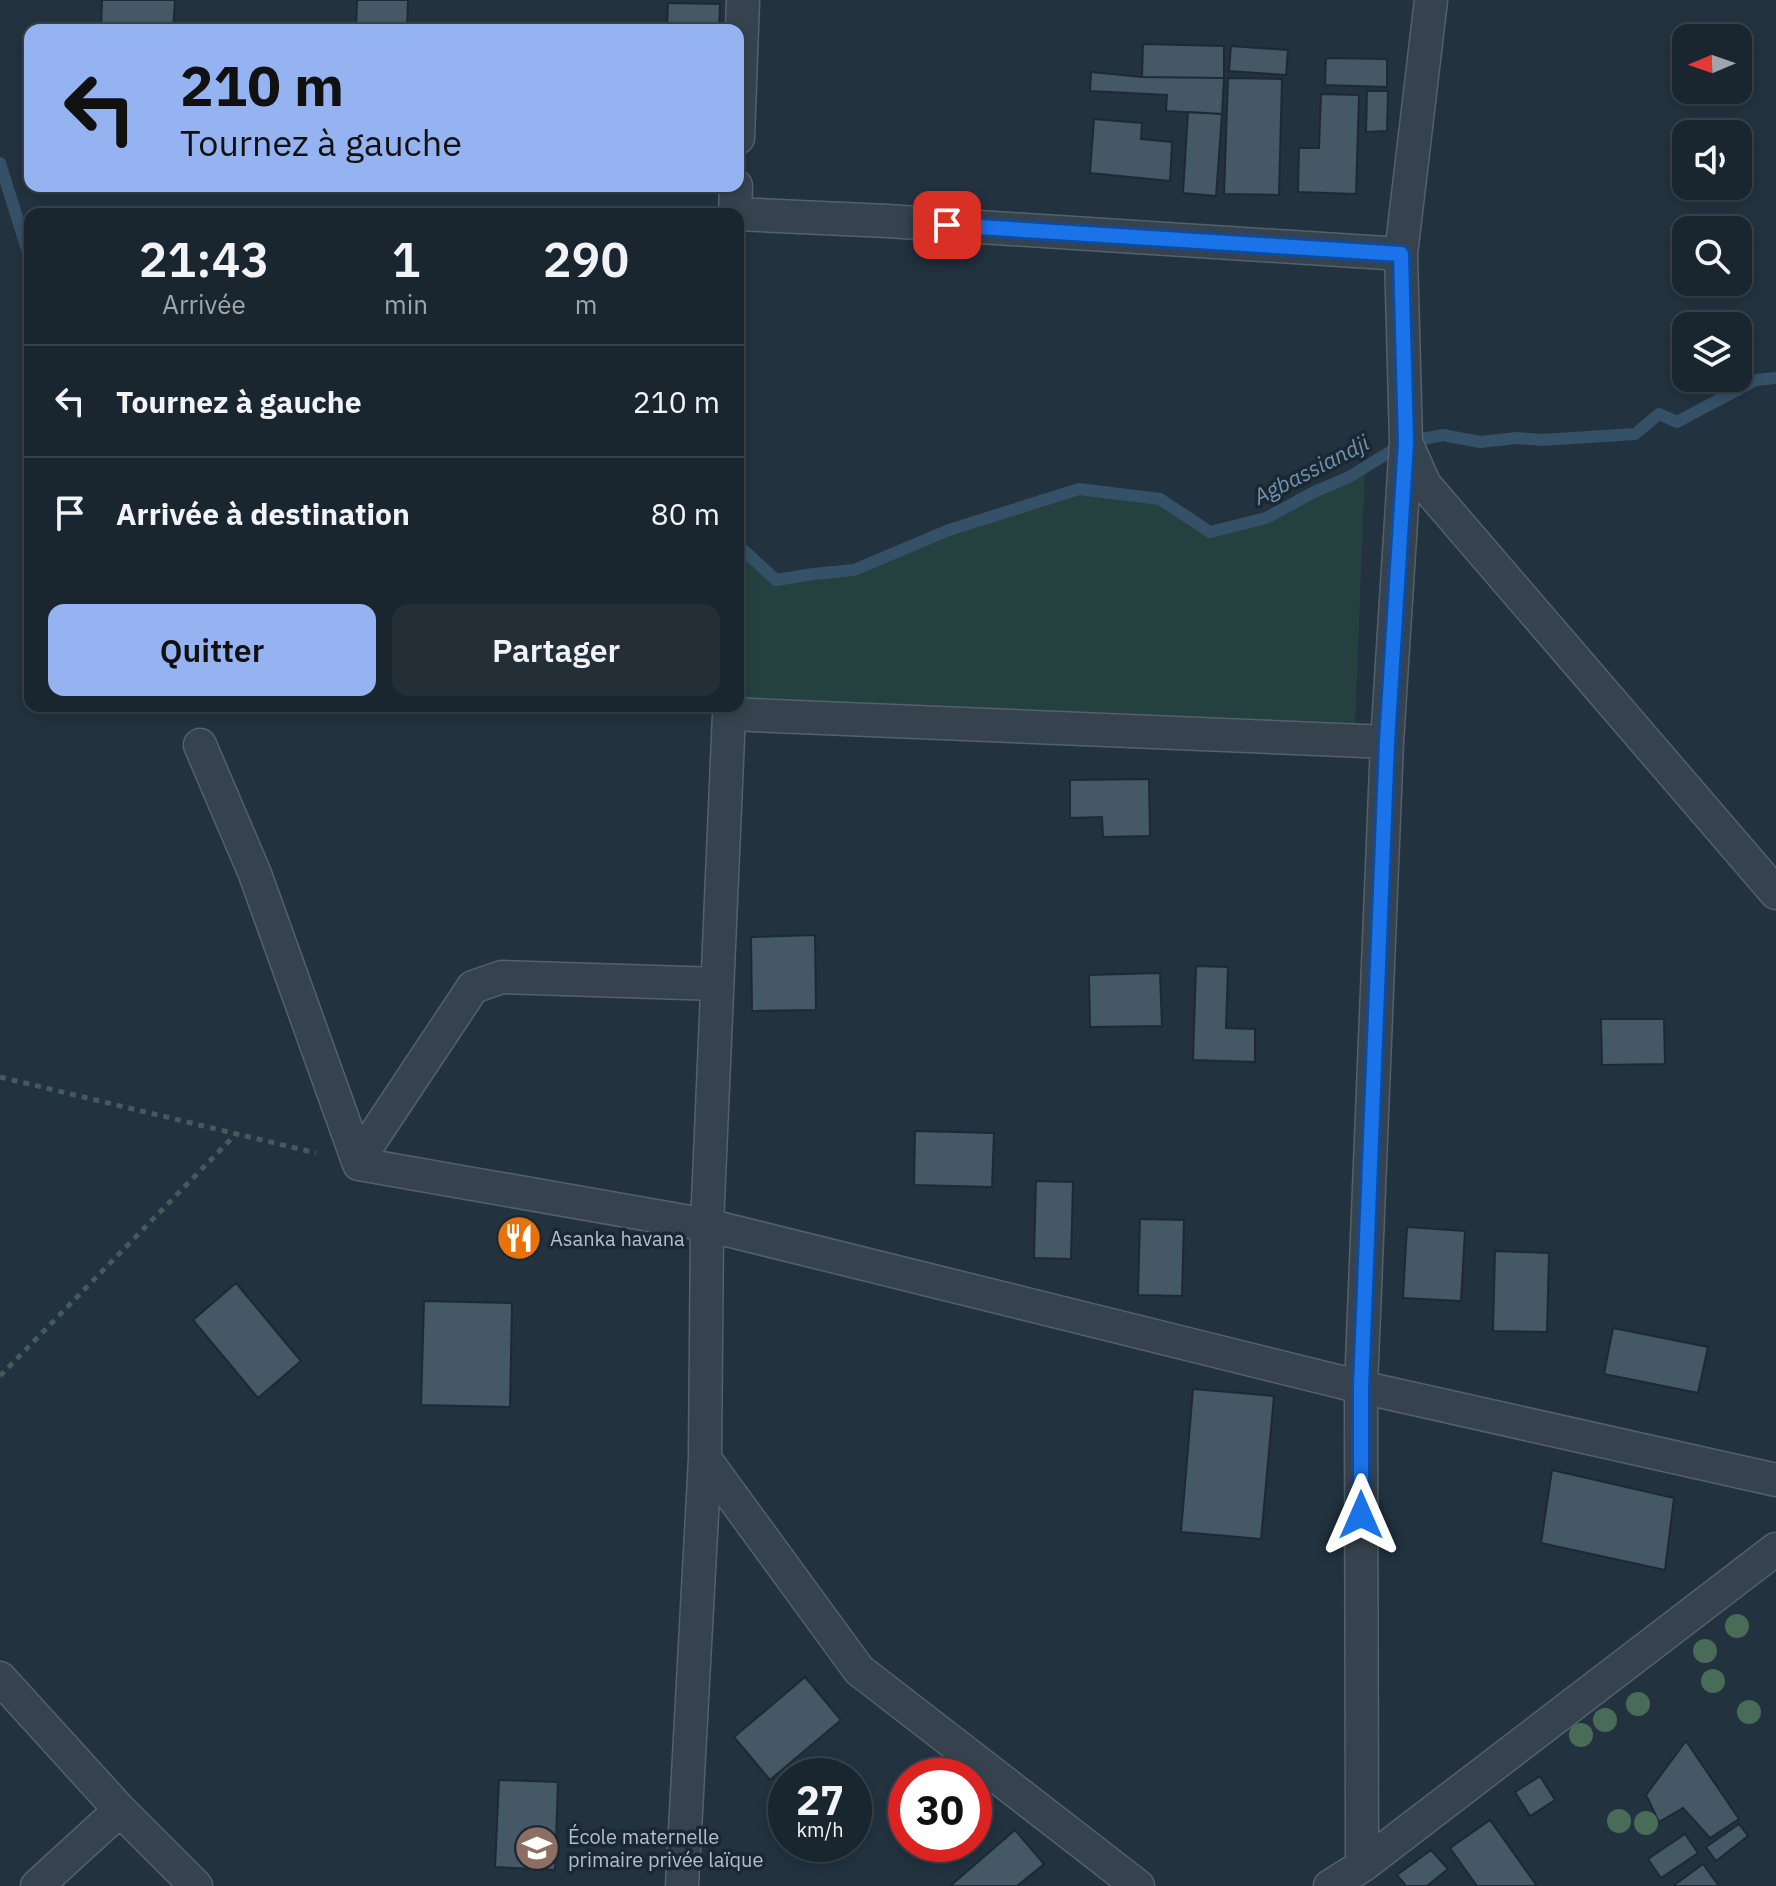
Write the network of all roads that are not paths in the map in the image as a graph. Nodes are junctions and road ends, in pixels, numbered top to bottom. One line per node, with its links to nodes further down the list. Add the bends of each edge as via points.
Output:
1 (743, 0): 3 (street)
2 (1431, 0): 5 (street)
3 (742, 24)
4 (744, 214): 5 (street)
5 (1401, 254): 6 (street)
6 (1406, 442): 7 (street); 9 (street, via 1425,485)
7 (1387, 742): 10 (street, via 729,714); 13 (street)
8 (200, 745): 11 (street, via 255,874)
9 (1776, 893)
10 (717, 984): 11 (street, via 502,977 473,987); 12 (street)
11 (359, 1162): 12 (street)
12 (707, 1225): 13 (street); 14 (street)
13 (1361, 1387): 15 (street); 19 (street)
14 (705, 1459): 22 (street); 23 (street, via 859,1670)
15 (1776, 1480)
16 (1776, 1549): 19 (street)
17 (0, 1678): 18 (street)
18 (120, 1810): 20 (street); 21 (street)
19 (1362, 1866): 24 (street)
20 (37, 1886)
21 (196, 1886)
22 (682, 1886)
23 (1138, 1886)
24 (1330, 1886)

